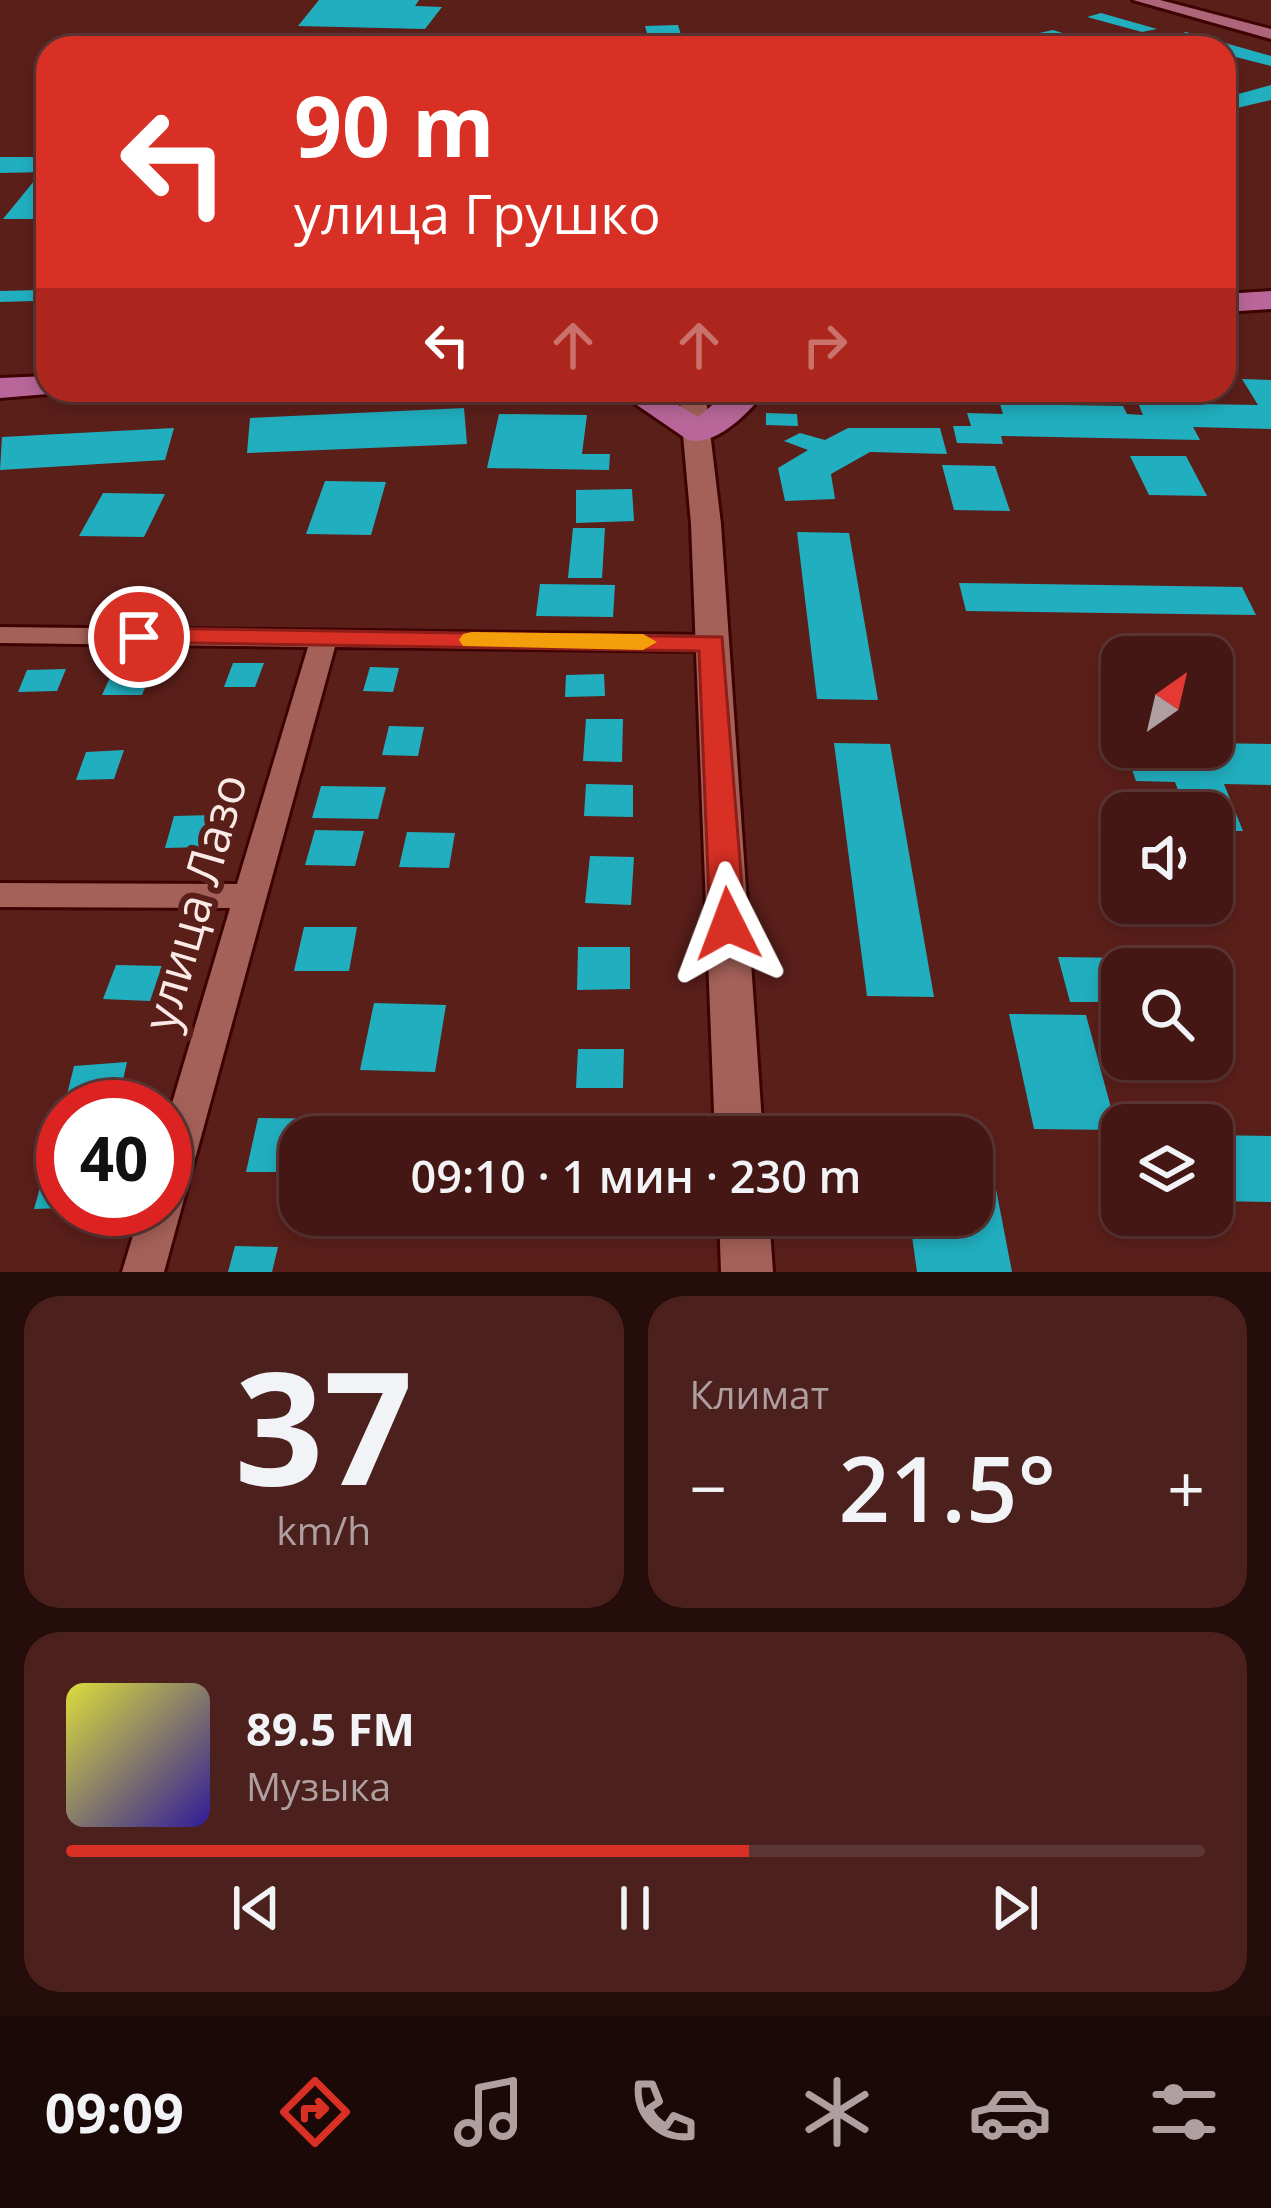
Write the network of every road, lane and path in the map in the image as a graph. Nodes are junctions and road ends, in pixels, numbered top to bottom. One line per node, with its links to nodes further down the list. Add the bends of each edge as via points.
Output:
1 (1142, 0): 3 (main road)
2 (1170, 0): 3 (main road)
3 (1228, 19): 4 (main road)
4 (1271, 30)
5 (1271, 300): 6 (main road)
6 (1236, 302)
7 (1271, 314): 8 (main road)
8 (1236, 316)
9 (36, 366): 10 (main road)
10 (0, 367)
11 (36, 386): 12 (main road)
12 (0, 388)
13 (650, 402): 16 (main road)
14 (694, 402): 16 (street)
15 (736, 402): 16 (main road)
16 (700, 433): 19 (street)
17 (0, 635): 18 (street)
18 (324, 639): 19 (street); 21 (street, улица Лазо)
19 (712, 643): 23 (street)
20 (0, 895): 21 (street)
21 (250, 896): 22 (street, улица Лазо)
22 (192, 1099)
23 (738, 1116)
24 (153, 1236): 26 (street)
25 (744, 1236): 27 (street)
26 (143, 1272)
27 (747, 1272)

